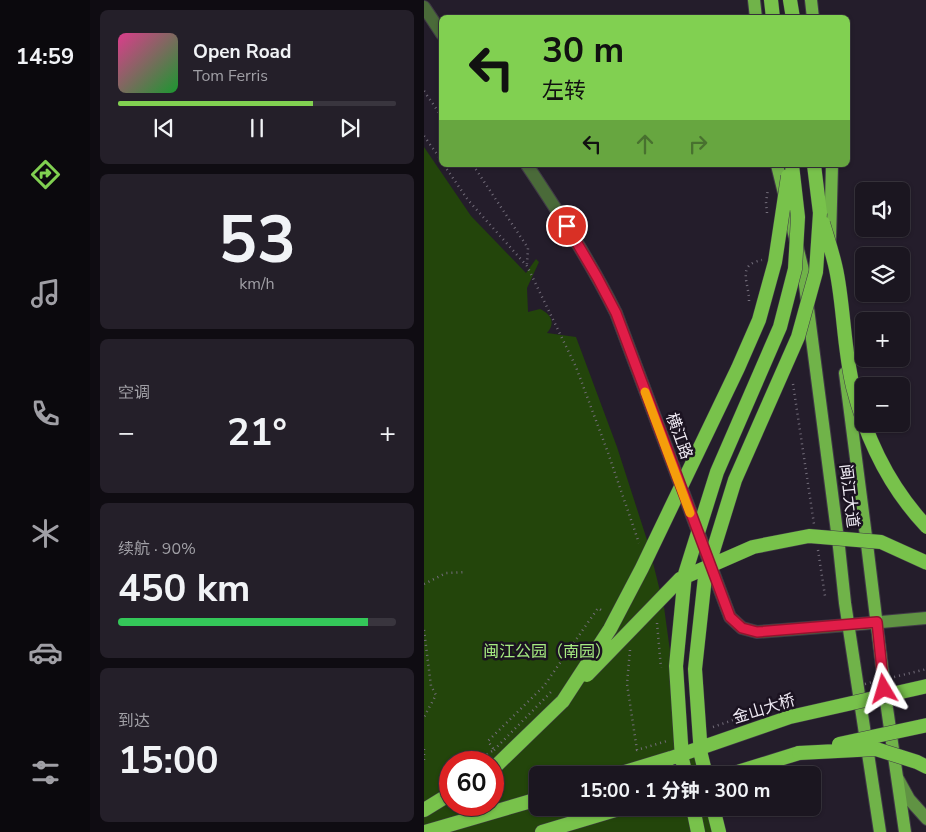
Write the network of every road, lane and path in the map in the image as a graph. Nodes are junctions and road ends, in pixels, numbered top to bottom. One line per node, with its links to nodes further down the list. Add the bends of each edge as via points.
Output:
1 (754, 0): 6 (main road)
2 (771, 0): 7 (highway)
3 (790, 0): 8 (highway)
4 (811, 0): 9 (main road)
5 (424, 7): 10 (street)
6 (756, 15)
7 (773, 15)
8 (792, 15)
9 (813, 15)
10 (439, 30)
11 (424, 91): 12 (path)
12 (439, 114)
13 (424, 136): 14 (path)
14 (439, 158)
15 (445, 167): 25 (path, via 468,200)
16 (474, 167): 25 (path, via 528,248)
17 (528, 167): 37 (street, 横江路, via 567,226 616,313 730,617 742,628 757,632)
18 (777, 167): 37 (main road, 闽江大道, via 803,270)
19 (791, 167): 41 (highway, bridge, via 775,262 759,320 610,629)
20 (791, 167): 50 (highway, bridge, via 798,217 795,269 780,327 717,472 685,574 676,666)
21 (814, 167): 23 (highway)
22 (832, 167): 36 (main road, 闽江大道, via 829,266)
23 (820, 213): 27 (highway, bridge, via 837,273 853,386 868,436 890,479); 51 (highway, bridge, via 816,272 798,337 735,480 705,577 695,669)
24 (771, 258): 26 (path, bridge, via 752,262 747,267)
25 (527, 266): 28 (path, via 576,367)
26 (749, 304)
27 (926, 527)
28 (642, 551)
29 (926, 563): 41 (highway, bridge, via 872,541 808,536 752,547 680,579)
30 (465, 572): 31 (path, via 446,573)
31 (424, 584)
32 (607, 608): 33 (path, bridge)
33 (602, 616)
34 (656, 617): 39 (path)
35 (926, 618): 36 (main road)
36 (877, 622): 37 (main road); 54 (main road, 闽江大道)
37 (848, 625): 66 (main road, 闽江大道)
38 (424, 630): 42 (path, via 431,686 436,695)
39 (661, 671)
40 (926, 686): 49 (highway, 金山大桥, bridge, via 790,717)
41 (557, 696): 45 (path, bridge); 47 (highway)
42 (424, 717)
43 (926, 724): 46 (highway, bridge)
44 (424, 749): 48 (path)
45 (494, 750)
46 (799, 753): 52 (highway); 53 (highway, bridge, via 876,749)
47 (504, 757)
48 (424, 761)
49 (642, 766)
50 (684, 766)
51 (704, 766)
52 (757, 766)
53 (926, 768)
54 (898, 779): 61 (main road); 67 (main road, 闽江大道)
55 (439, 801): 57 (highway)
56 (529, 802): 62 (highway)
57 (424, 810)
58 (595, 816): 63 (highway)
59 (695, 816): 64 (highway)
60 (715, 816): 65 (highway)
61 (926, 819)
62 (425, 832)
63 (542, 832)
64 (698, 832)
65 (719, 832)
66 (880, 832)
67 (905, 832)

